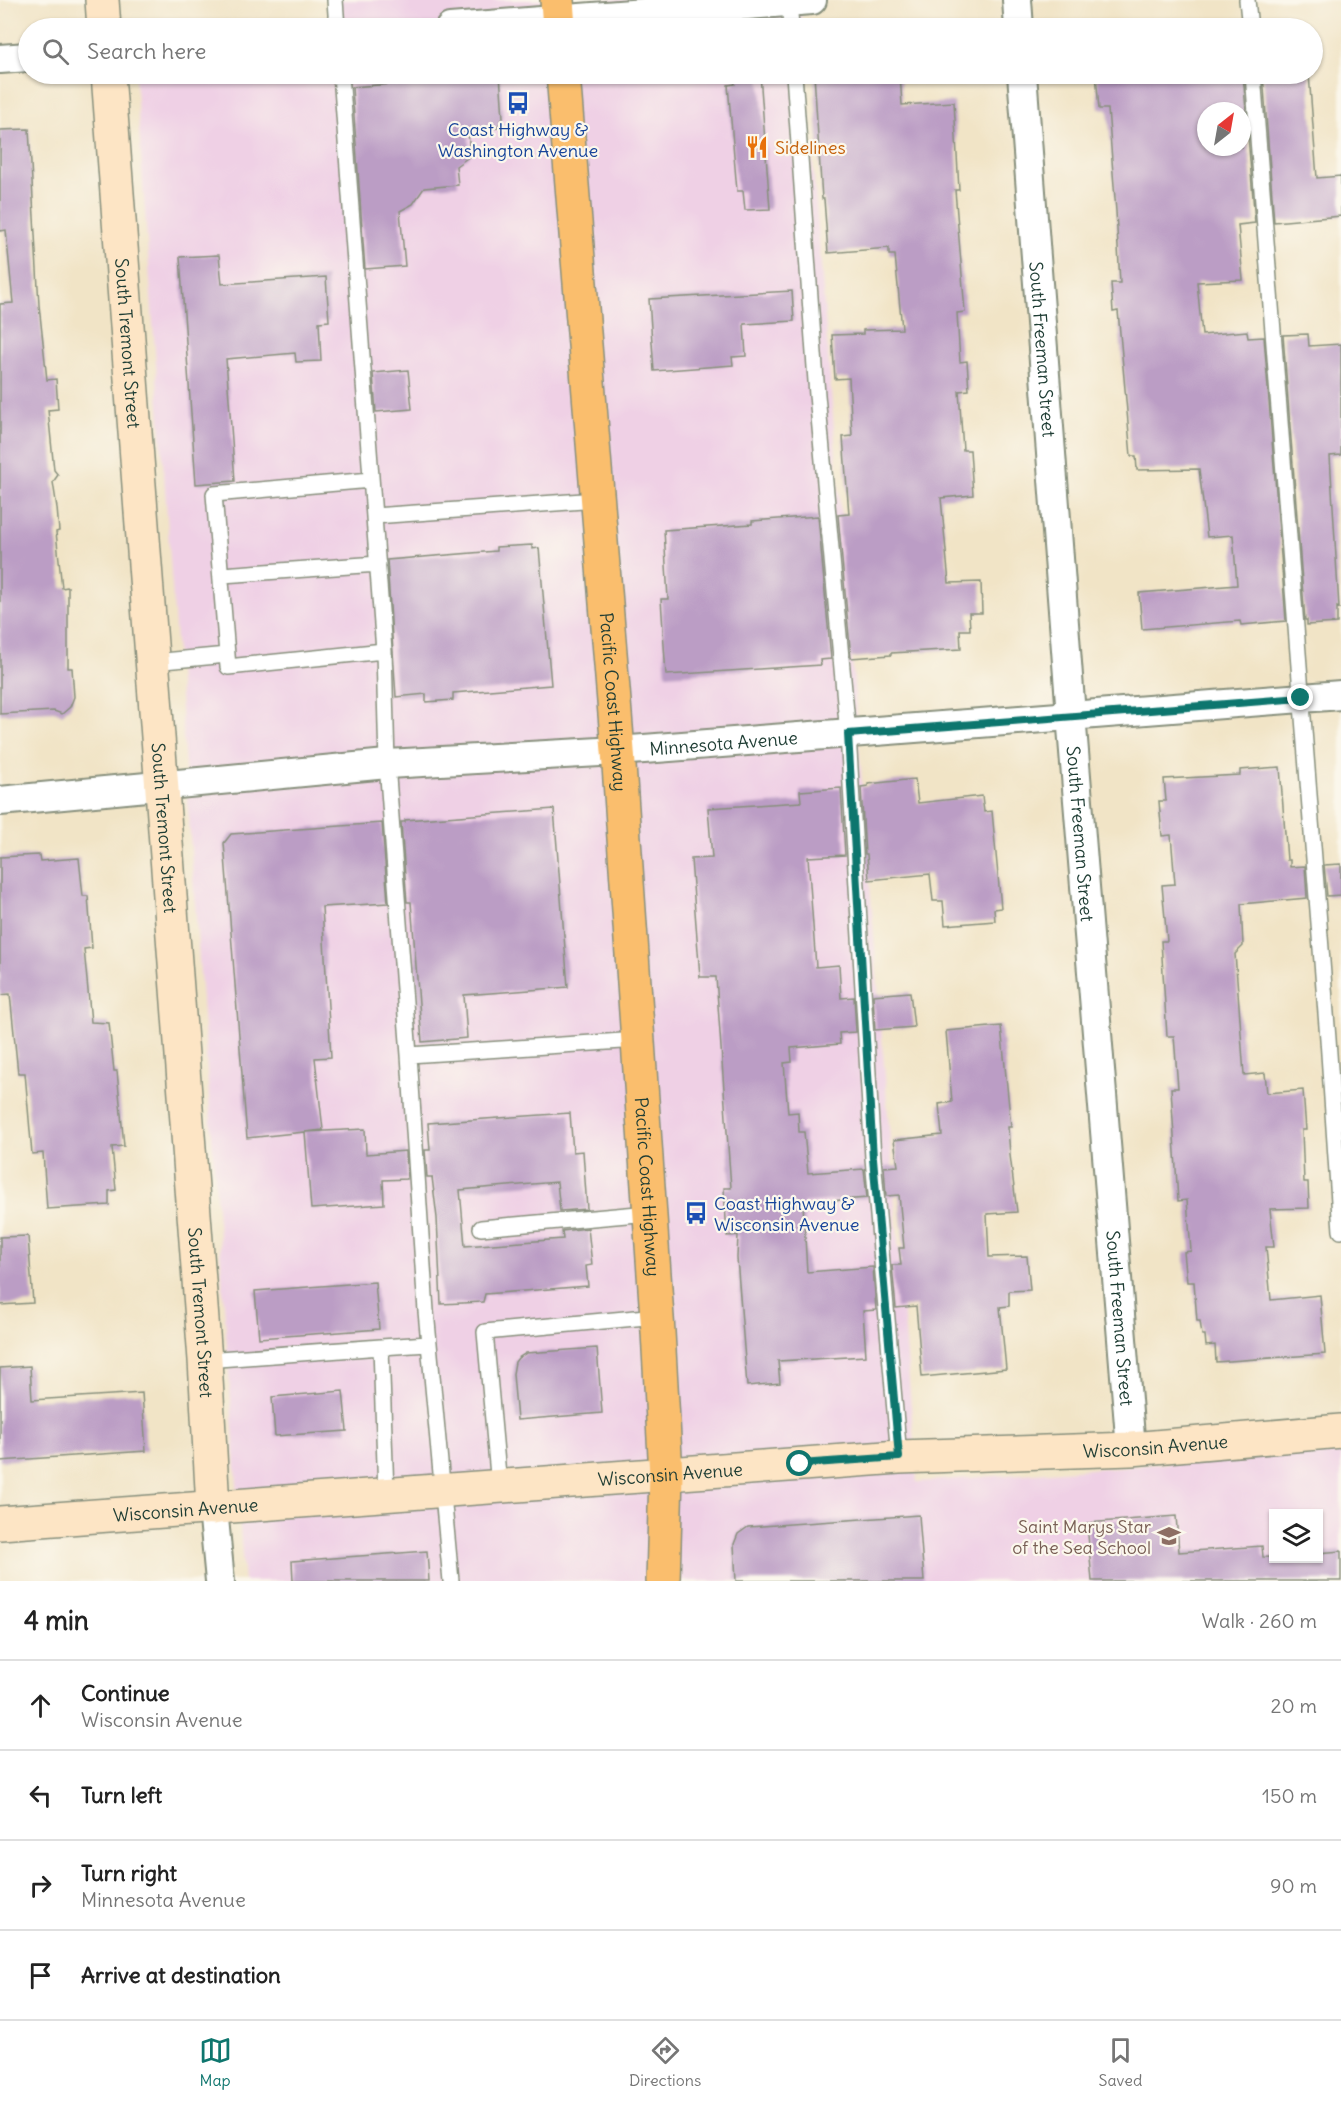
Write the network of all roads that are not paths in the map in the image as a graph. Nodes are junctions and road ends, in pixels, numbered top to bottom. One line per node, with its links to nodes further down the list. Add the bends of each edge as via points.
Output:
1 (102, 0): 8 (street)
2 (335, 0): 9 (lane)
3 (1017, 0): 11 (street)
4 (1247, 0): 12 (lane)
5 (663, 6): 6 (street); 7 (street)
6 (795, 8)
7 (558, 16): 10 (street)
8 (103, 18)
9 (336, 18)
10 (540, 18)
11 (1018, 18)
12 (1249, 18)
13 (18, 58): 14 (street)
14 (0, 59)
15 (109, 84): 28 (street, South Tremont Street)
16 (342, 84): 21 (lane)
17 (564, 84): 22 (main road, Pacific Coast Highway)
18 (795, 84): 32 (lane, via 817,395)
19 (1023, 84): 31 (street, South Freeman Street)
20 (1254, 84): 30 (lane)
21 (371, 480): 23 (lane); 25 (lane, via 214,494)
22 (597, 500): 23 (lane); 33 (main road, Pacific Coast Highway)
23 (374, 516): 24 (lane)
24 (378, 564): 25 (lane); 26 (lane)
25 (222, 574): 27 (lane)
26 (384, 651): 27 (lane, via 228,667); 34 (lane)
27 (227, 655): 28 (lane)
28 (153, 662): 35 (street, South Tremont Street)
29 (1341, 695): 30 (street, Minnesota Avenue)
30 (1301, 698): 31 (street, Minnesota Avenue); 41 (lane)
31 (1071, 715): 32 (street, Minnesota Avenue); 47 (street, South Freeman Street)
32 (848, 734): 33 (street, Minnesota Avenue); 48 (lane, via 873,1158)
33 (618, 751): 34 (street, Minnesota Avenue); 37 (main road, Pacific Coast Highway)
34 (387, 764): 35 (street, Minnesota Avenue); 38 (lane)
35 (162, 786): 36 (street, Minnesota Avenue); 45 (street, South Tremont Street)
36 (0, 801)
37 (638, 1040): 38 (lane); 39 (main road, Pacific Coast Highway)
38 (410, 1055): 43 (lane)
39 (649, 1213): 40 (lane); 42 (main road, Pacific Coast Highway)
40 (481, 1228)
41 (1341, 1231)
42 (657, 1324): 49 (main road, Pacific Coast Highway); 50 (lane, via 485,1332)
43 (428, 1344): 44 (lane); 51 (lane)
44 (381, 1347): 45 (lane); 52 (lane)
45 (205, 1360): 53 (street, South Tremont Street)
46 (1341, 1431): 47 (street, Wisconsin Avenue)
47 (1131, 1449): 48 (street, Wisconsin Avenue)
48 (899, 1457): 49 (street, Wisconsin Avenue)
49 (666, 1474): 50 (street, Wisconsin Avenue); 57 (main road)
50 (499, 1486): 51 (street, Wisconsin Avenue)
51 (441, 1490): 52 (street, Wisconsin Avenue); 56 (lane)
52 (386, 1494): 53 (street, Wisconsin Avenue)
53 (213, 1508): 54 (street, Wisconsin Avenue); 55 (street, South Tremont Street)
54 (0, 1523)
55 (220, 1581)
56 (451, 1581)
57 (663, 1581)

